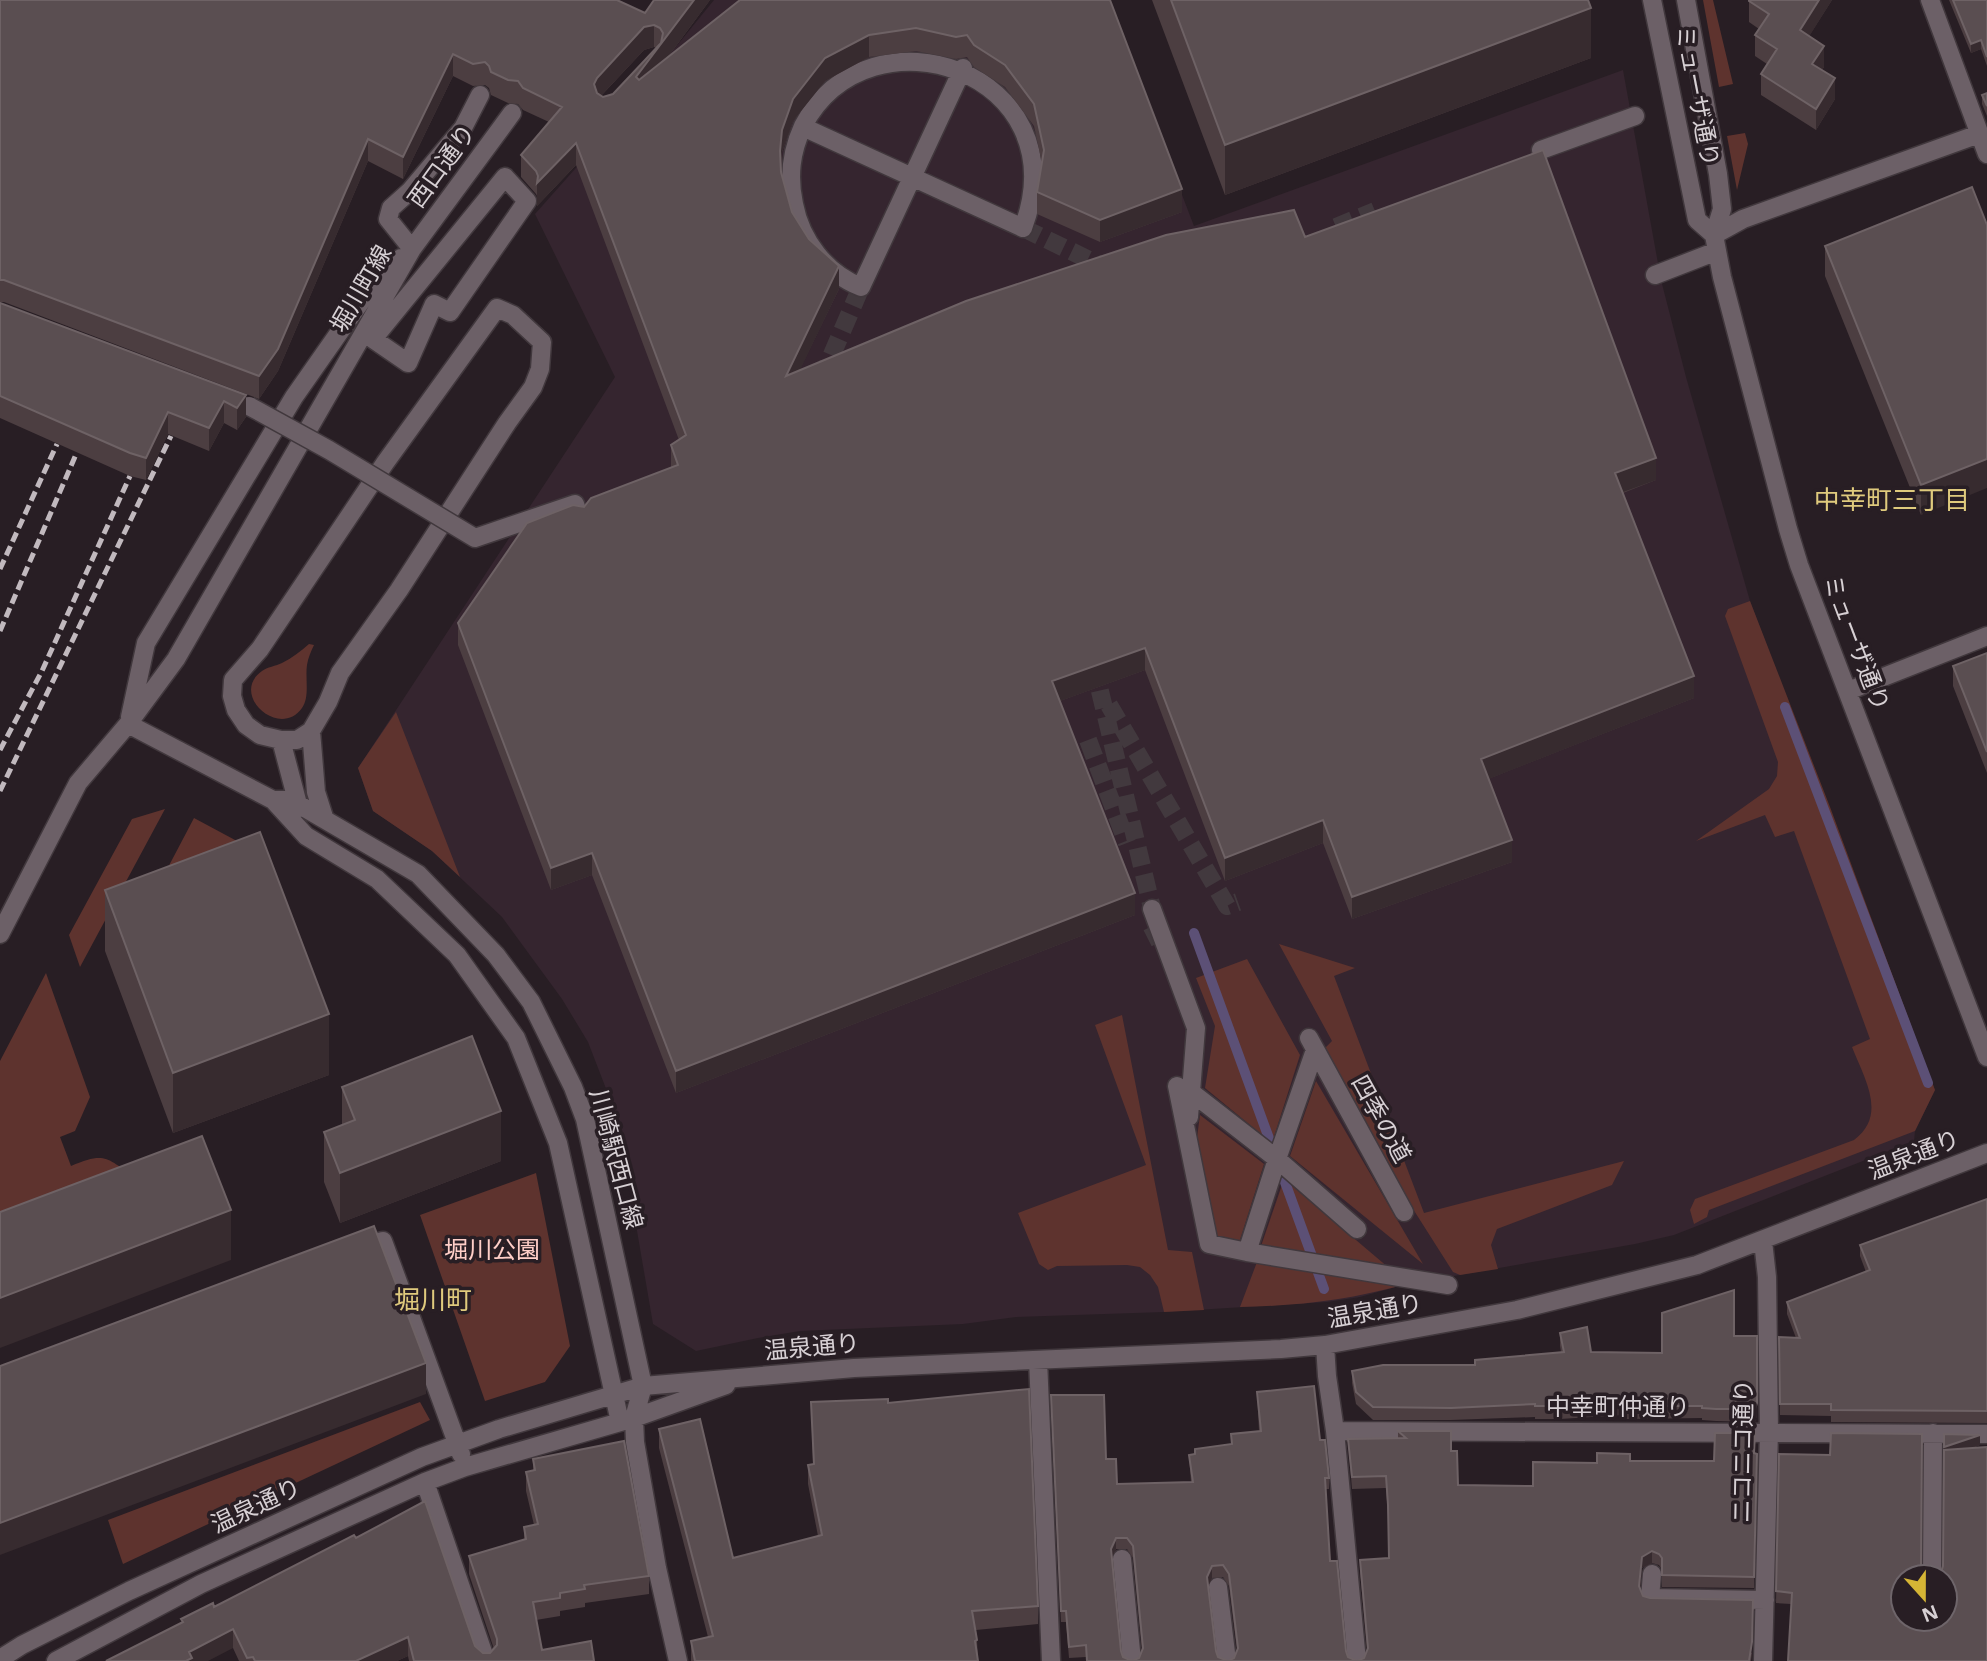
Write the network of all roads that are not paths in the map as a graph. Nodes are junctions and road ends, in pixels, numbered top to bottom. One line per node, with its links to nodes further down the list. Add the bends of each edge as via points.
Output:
1 (1652, 0): 13 (street, ミューザ通り, via 1697,220)
2 (1686, 0): 13 (street, ミューザ通り, via 1718,174 1722,209)
3 (1930, 0): 9 (street)
4 (962, 68): 8 (street, via 907,56 870,64 836,82 810,110); 12 (street); 12 (street, via 980,76 1008,102 1027,136 1034,173 1030,211 1023,228)
5 (480, 96): 14 (street, via 463,128 391,208 388,219)
6 (512, 113): 14 (street, 西口通り)
7 (1634, 116): 10 (street)
8 (803, 127): 12 (street); 12 (street, via 794,145 790,183 797,220 816,254 844,280 861,287)
9 (1979, 134): 11 (street); 13 (street, via 1743,219)
10 (1541, 150)
11 (1987, 154)
12 (913, 177)
13 (1715, 243): 15 (street); 20 (street, ミューザ通り, via 1788,529)
14 (412, 249): 21 (street, 堀川町線, via 176,659); 21 (street, 堀川町線, via 376,280 294,397 153,631 146,643)
15 (1655, 275)
16 (373, 339): 16 (street, via 487,198 505,177 527,201 450,312 434,304 408,363)
17 (227, 398): 18 (street, bridge, via 257,406 475,538 575,504)
18 (580, 519)
19 (1987, 636): 20 (street)
20 (1848, 691): 30 (street, ミューザ通り)
21 (128, 724): 24 (street, 川崎駅西口線); 29 (street, 堀川町線, via 78,783)
22 (311, 731): 23 (street, via 297,740); 23 (street, via 340,673 533,387 542,342 513,315 497,308 233,680 232,696 246,726); 26 (street, via 316,792)
23 (281, 740): 25 (street)
24 (273, 800): 25 (street, 川崎駅西口線); 27 (street, 川崎駅西口線)
25 (298, 804): 26 (street, 川崎駅西口線); 27 (street)
26 (324, 817): 43 (street, 川崎駅西口線, via 418,874 496,955 531,1002 585,1119)
27 (306, 836): 44 (street, 川崎駅西口線, via 377,879 457,955 516,1038 558,1143)
28 (1152, 909): 31 (street, via 1195,1028)
29 (0, 934)
30 (1987, 1057)
31 (1184, 1089): 33 (street); 38 (street, via 1209,1244)
32 (1987, 1153): 36 (street, 温泉通り)
33 (1277, 1158): 34 (street, 四季の道, via 1312,1044); 35 (street); 38 (street, 四季の道)
34 (1404, 1212)
35 (1357, 1228)
36 (1763, 1241): 40 (street, 温泉通り, via 1697,1265 1517,1310); 47 (street, ニコニコ通り)
37 (346, 1250): 50 (street, via 383,1241)
38 (1247, 1252): 39 (street)
39 (1448, 1284)
40 (1325, 1345): 41 (street, 温泉通り); 46 (street)
41 (1038, 1360): 42 (street, 温泉通り); 62 (street)
42 (746, 1377): 43 (street, 温泉通り); 45 (street, 温泉通り)
43 (643, 1386): 44 (street, 温泉通り); 45 (street, 川崎駅西口線)
44 (614, 1395): 45 (street, 川崎駅西口線); 50 (street, 温泉通り)
45 (627, 1420): 51 (street, 温泉通り); 61 (street)
46 (1335, 1431): 47 (street, 中幸町仲通り); 65 (street)
47 (1769, 1431): 48 (street, 中幸町仲通り); 57 (street, ニコニコ通り)
48 (1933, 1433): 49 (street, 中幸町仲通り); 54 (street)
49 (1987, 1434)
50 (457, 1443): 51 (street); 58 (street, 温泉通り, via 128,1591)
51 (465, 1467): 52 (street, 温泉通り)
52 (425, 1482): 59 (street, 温泉通り, via 201,1584); 60 (street)
53 (1122, 1559): 63 (street)
54 (1932, 1563)
55 (1652, 1574): 57 (street, via 1650,1598)
56 (1218, 1587): 64 (street)
57 (1765, 1600): 66 (street, ニコニコ通り)
58 (0, 1659)
59 (56, 1661)
60 (486, 1661)
61 (678, 1661)
62 (1051, 1661)
63 (1132, 1661)
64 (1227, 1661)
65 (1357, 1661)
66 (1763, 1661)

